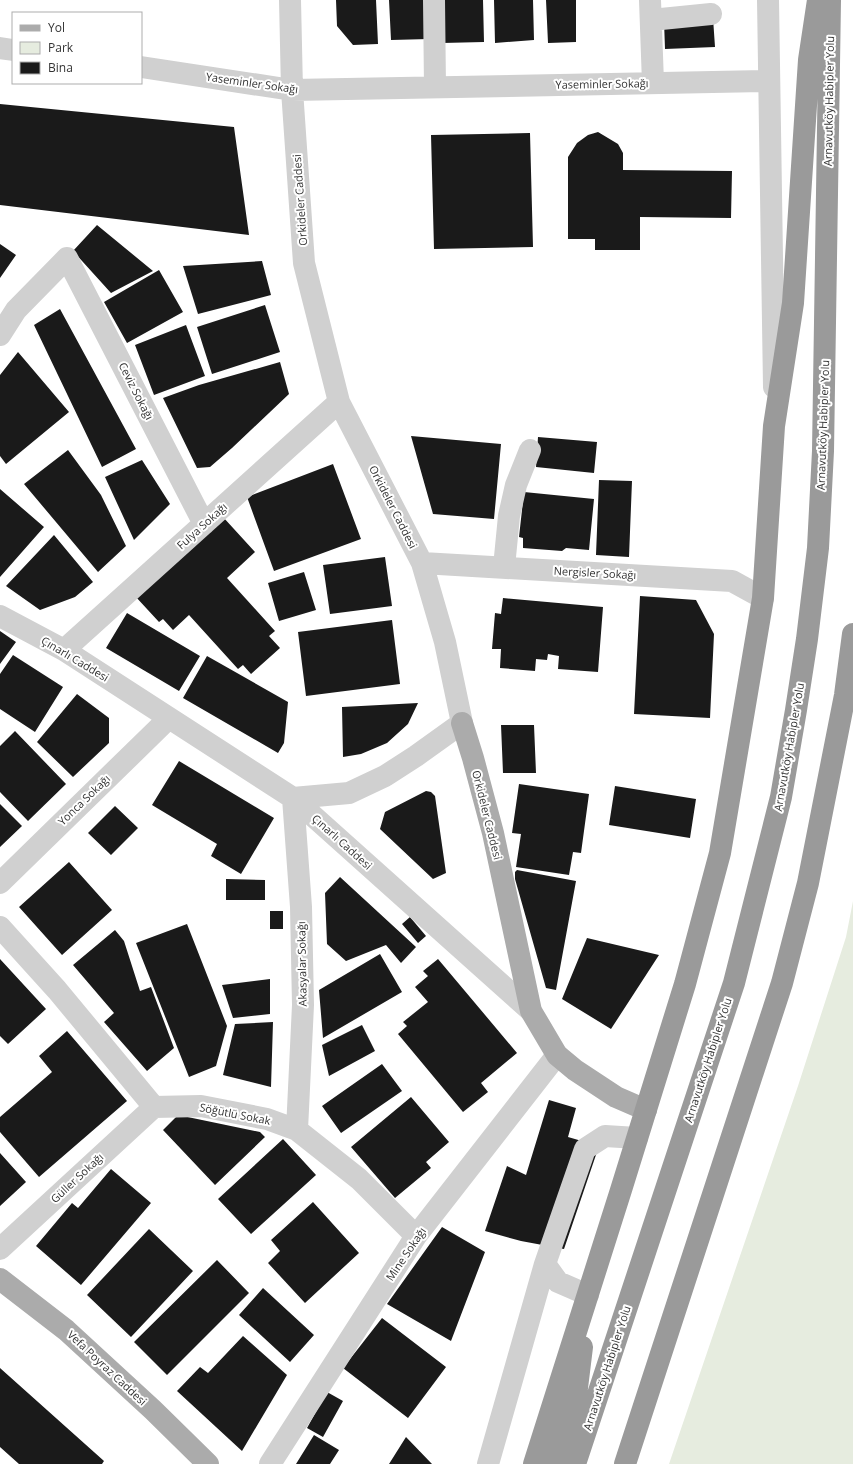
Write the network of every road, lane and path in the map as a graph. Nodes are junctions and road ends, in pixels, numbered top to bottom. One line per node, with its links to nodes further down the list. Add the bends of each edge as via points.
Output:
1 (290, 0): 14 (street, Orkideler Caddesi)
2 (434, 0): 13 (street)
3 (768, 0): 11 (street)
4 (818, 0): 17 (highway, via 809,60 793,303)
5 (830, 0): 47 (highway, Arnavutköy Habipler Yolu, via 823,451 818,548 807,639 781,797 734,983)
6 (650, 10): 7 (street); 12 (street)
7 (712, 14)
8 (0, 48): 9 (street)
9 (12, 50)
10 (142, 67): 14 (street, Yaseminler Sokağı)
11 (769, 81): 12 (street, Yaseminler Sokağı); 17 (street)
12 (653, 83): 13 (street, Yaseminler Sokağı)
13 (435, 87): 14 (street, Yaseminler Sokağı)
14 (292, 90): 16 (street, Orkideler Caddesi, via 304,263)
15 (0, 335): 19 (street, Ceviz Sokağı, via 16,310 67,258)
16 (339, 402): 19 (street, Fulya Sokağı); 20 (street, Orkideler Caddesi)
17 (774, 426): 22 (highway)
18 (530, 450): 21 (street, via 516,485 509,516)
19 (204, 524): 25 (street, Fulya Sokağı)
20 (422, 563): 21 (street, Nergisler Sokağı); 27 (street, Orkideler Caddesi, via 445,642)
21 (504, 567): 22 (street, Nergisler Sokağı, via 732,581)
22 (763, 598): 34 (highway, via 720,853 685,984)
23 (0, 616): 25 (street, Çınarlı Caddesi)
24 (853, 634): 48 (highway, via 845,695 808,883 782,983)
25 (64, 650): 26 (street, Çınarlı Caddesi)
26 (169, 718): 28 (street, Çınarlı Caddesi); 29 (street, Yonca Sokağı)
27 (462, 723): 28 (street, via 386,776 349,793); 31 (main road, Orkideler Caddesi, via 493,833)
28 (292, 798): 31 (street, Çınarlı Caddesi); 35 (street, Akasyalar Sokağı, via 301,907 303,1005)
29 (0, 883)
30 (0, 927): 33 (street)
31 (531, 1011): 32 (main road, Çınarlı Caddesi)
32 (557, 1055): 34 (main road, Çınarlı Caddesi, via 616,1097); 37 (street, Mine Sokağı)
33 (154, 1107): 35 (street, Söğütlü Sokak, via 200,1106 268,1119); 38 (street, Güller Sokağı)
34 (646, 1110): 36 (highway)
35 (297, 1130): 37 (street, Söğütlü Sokak, via 359,1179)
36 (637, 1138): 39 (street, via 605,1136 585,1149); 41 (highway)
37 (416, 1236): 43 (street, Mine Sokağı)
38 (0, 1249)
39 (545, 1264): 41 (street, via 558,1282); 44 (street)
40 (0, 1279): 42 (main road, Vefa Poyraz Caddesi, via 66,1330)
41 (588, 1295): 45 (highway); 46 (highway, via 576,1396)
42 (208, 1464)
43 (270, 1464)
44 (488, 1464)
45 (534, 1464)
46 (555, 1464)
47 (575, 1464)
48 (625, 1464)

